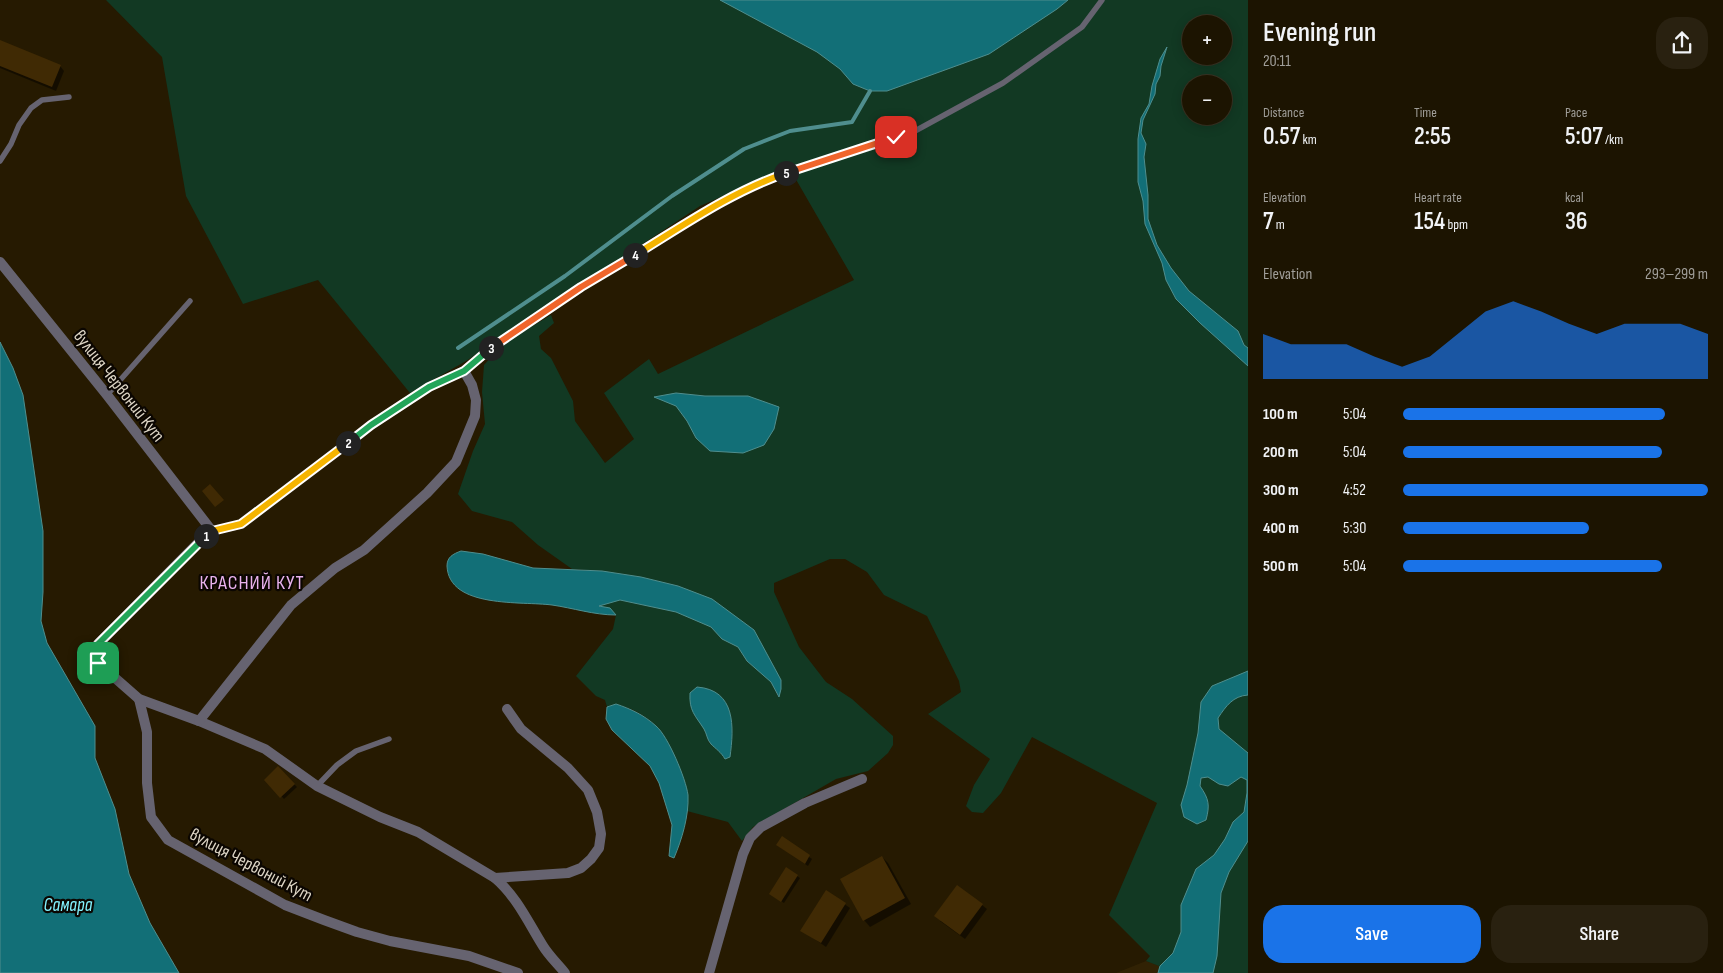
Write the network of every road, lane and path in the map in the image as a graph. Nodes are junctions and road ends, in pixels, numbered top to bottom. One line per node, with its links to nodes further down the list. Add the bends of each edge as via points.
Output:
1 (1102, 0): 6 (lane, via 1082,27 1003,83 915,130 767,180 710,208 507,336)
2 (69, 97): 3 (lane, via 42,100 31,108)
3 (0, 161)
4 (0, 262): 7 (street, вулиця Червоний Кут)
5 (190, 301): 7 (lane)
6 (464, 371): 8 (lane, via 429,387 371,425 241,524); 11 (street, via 476,400 474,416 456,462 364,550 335,568 291,605)
7 (107, 395): 8 (street, вулиця Червоний Кут)
8 (212, 531): 9 (street, via 98,644 95,654 98,663)
9 (139, 699): 11 (street); 16 (street, вулиця Червоний Кут, via 147,732 151,817 168,840 285,905 357,932 469,956)
10 (506, 709): 15 (street, via 521,729 568,768 588,790 601,834 599,848 592,860 568,874)
11 (199, 721): 14 (street, via 265,749)
12 (389, 739): 14 (lane, via 356,751 337,764)
13 (862, 779): 18 (street, via 806,803 761,827 750,838)
14 (317, 786): 15 (street, via 418,832)
15 (495, 878): 17 (street, via 524,912 544,947)
16 (518, 973)
17 (565, 973)
18 (709, 973)

